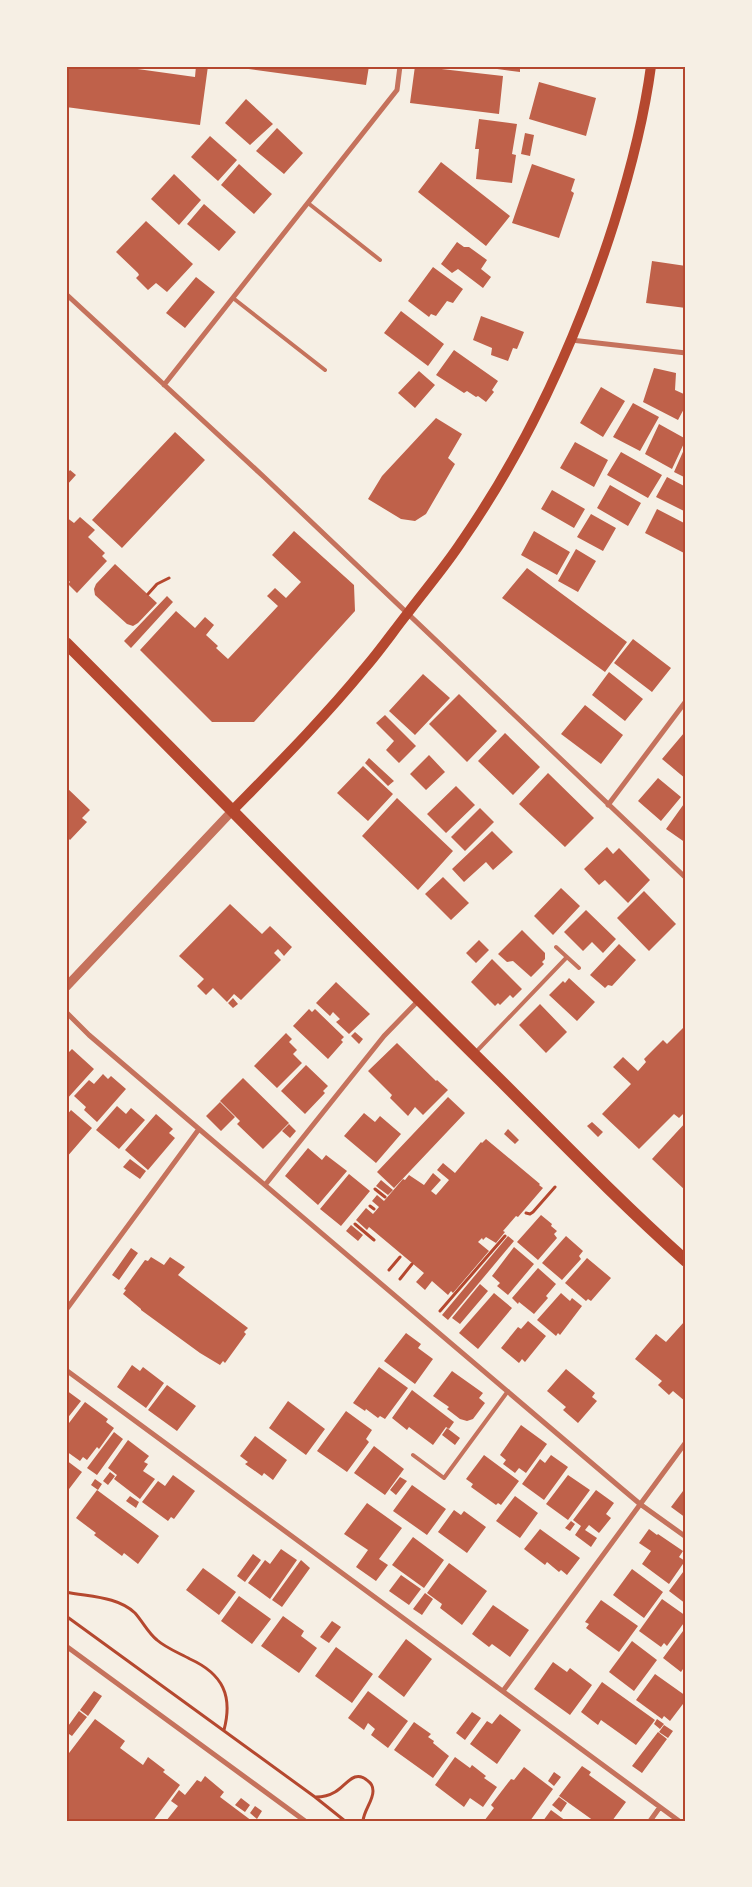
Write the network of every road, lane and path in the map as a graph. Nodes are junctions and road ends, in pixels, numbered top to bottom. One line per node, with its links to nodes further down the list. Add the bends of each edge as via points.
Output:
1 (400, 66): 3 (street, via 397,90)
2 (651, 66): 7 (main road, via 628,175 605,250)
3 (308, 203): 4 (lane); 6 (street)
4 (380, 260)
5 (66, 294): 10 (street)
6 (233, 298): 9 (lane); 10 (street)
7 (571, 340): 8 (street); 13 (main road, via 499,485 462,542)
8 (686, 353)
9 (324, 370)
10 (164, 385): 13 (street)
11 (169, 578): 12 (path)
12 (148, 594)
13 (407, 614): 16 (street); 17 (main road, via 320,719)
14 (66, 643): 17 (main road)
15 (686, 701): 16 (street)
16 (608, 805): 18 (street)
17 (233, 810): 22 (street); 23 (main road)
18 (686, 878)
19 (556, 947): 20 (lane)
20 (567, 957): 21 (lane); 25 (lane)
21 (579, 968)
22 (66, 987)
23 (418, 1000): 25 (main road); 27 (street, via 384,1036)
24 (66, 1012): 26 (street, via 89,1036)
25 (474, 1055): 37 (main road)
26 (199, 1129): 27 (street); 38 (street)
27 (265, 1185): 39 (street)
28 (554, 1187): 33 (path, via 533,1212)
29 (375, 1189): 30 (path)
30 (385, 1197)
31 (370, 1206): 32 (path)
32 (374, 1209)
33 (526, 1213)
34 (355, 1224): 36 (path)
35 (504, 1236): 39 (path)
36 (374, 1240)
37 (686, 1261)
38 (66, 1310)
39 (428, 1324): 41 (street)
40 (66, 1370): 49 (street)
41 (508, 1391): 43 (lane, via 444,1478); 44 (street)
42 (686, 1442): 44 (street)
43 (413, 1455)
44 (640, 1504): 45 (street); 49 (street)
45 (686, 1537)
46 (66, 1592): 50 (path, via 100,1597 125,1606 156,1640 210,1670 227,1697 228,1714)
47 (66, 1616): 50 (path)
48 (66, 1646): 53 (street)
49 (503, 1691): 52 (street)
50 (224, 1730): 51 (path)
51 (316, 1798): 54 (path); 55 (path, via 337,1791 351,1778 366,1779 372,1784 373,1792)
52 (660, 1807): 56 (street); 57 (street)
53 (305, 1821)
54 (345, 1821)
55 (363, 1821)
56 (650, 1821)
57 (680, 1821)

